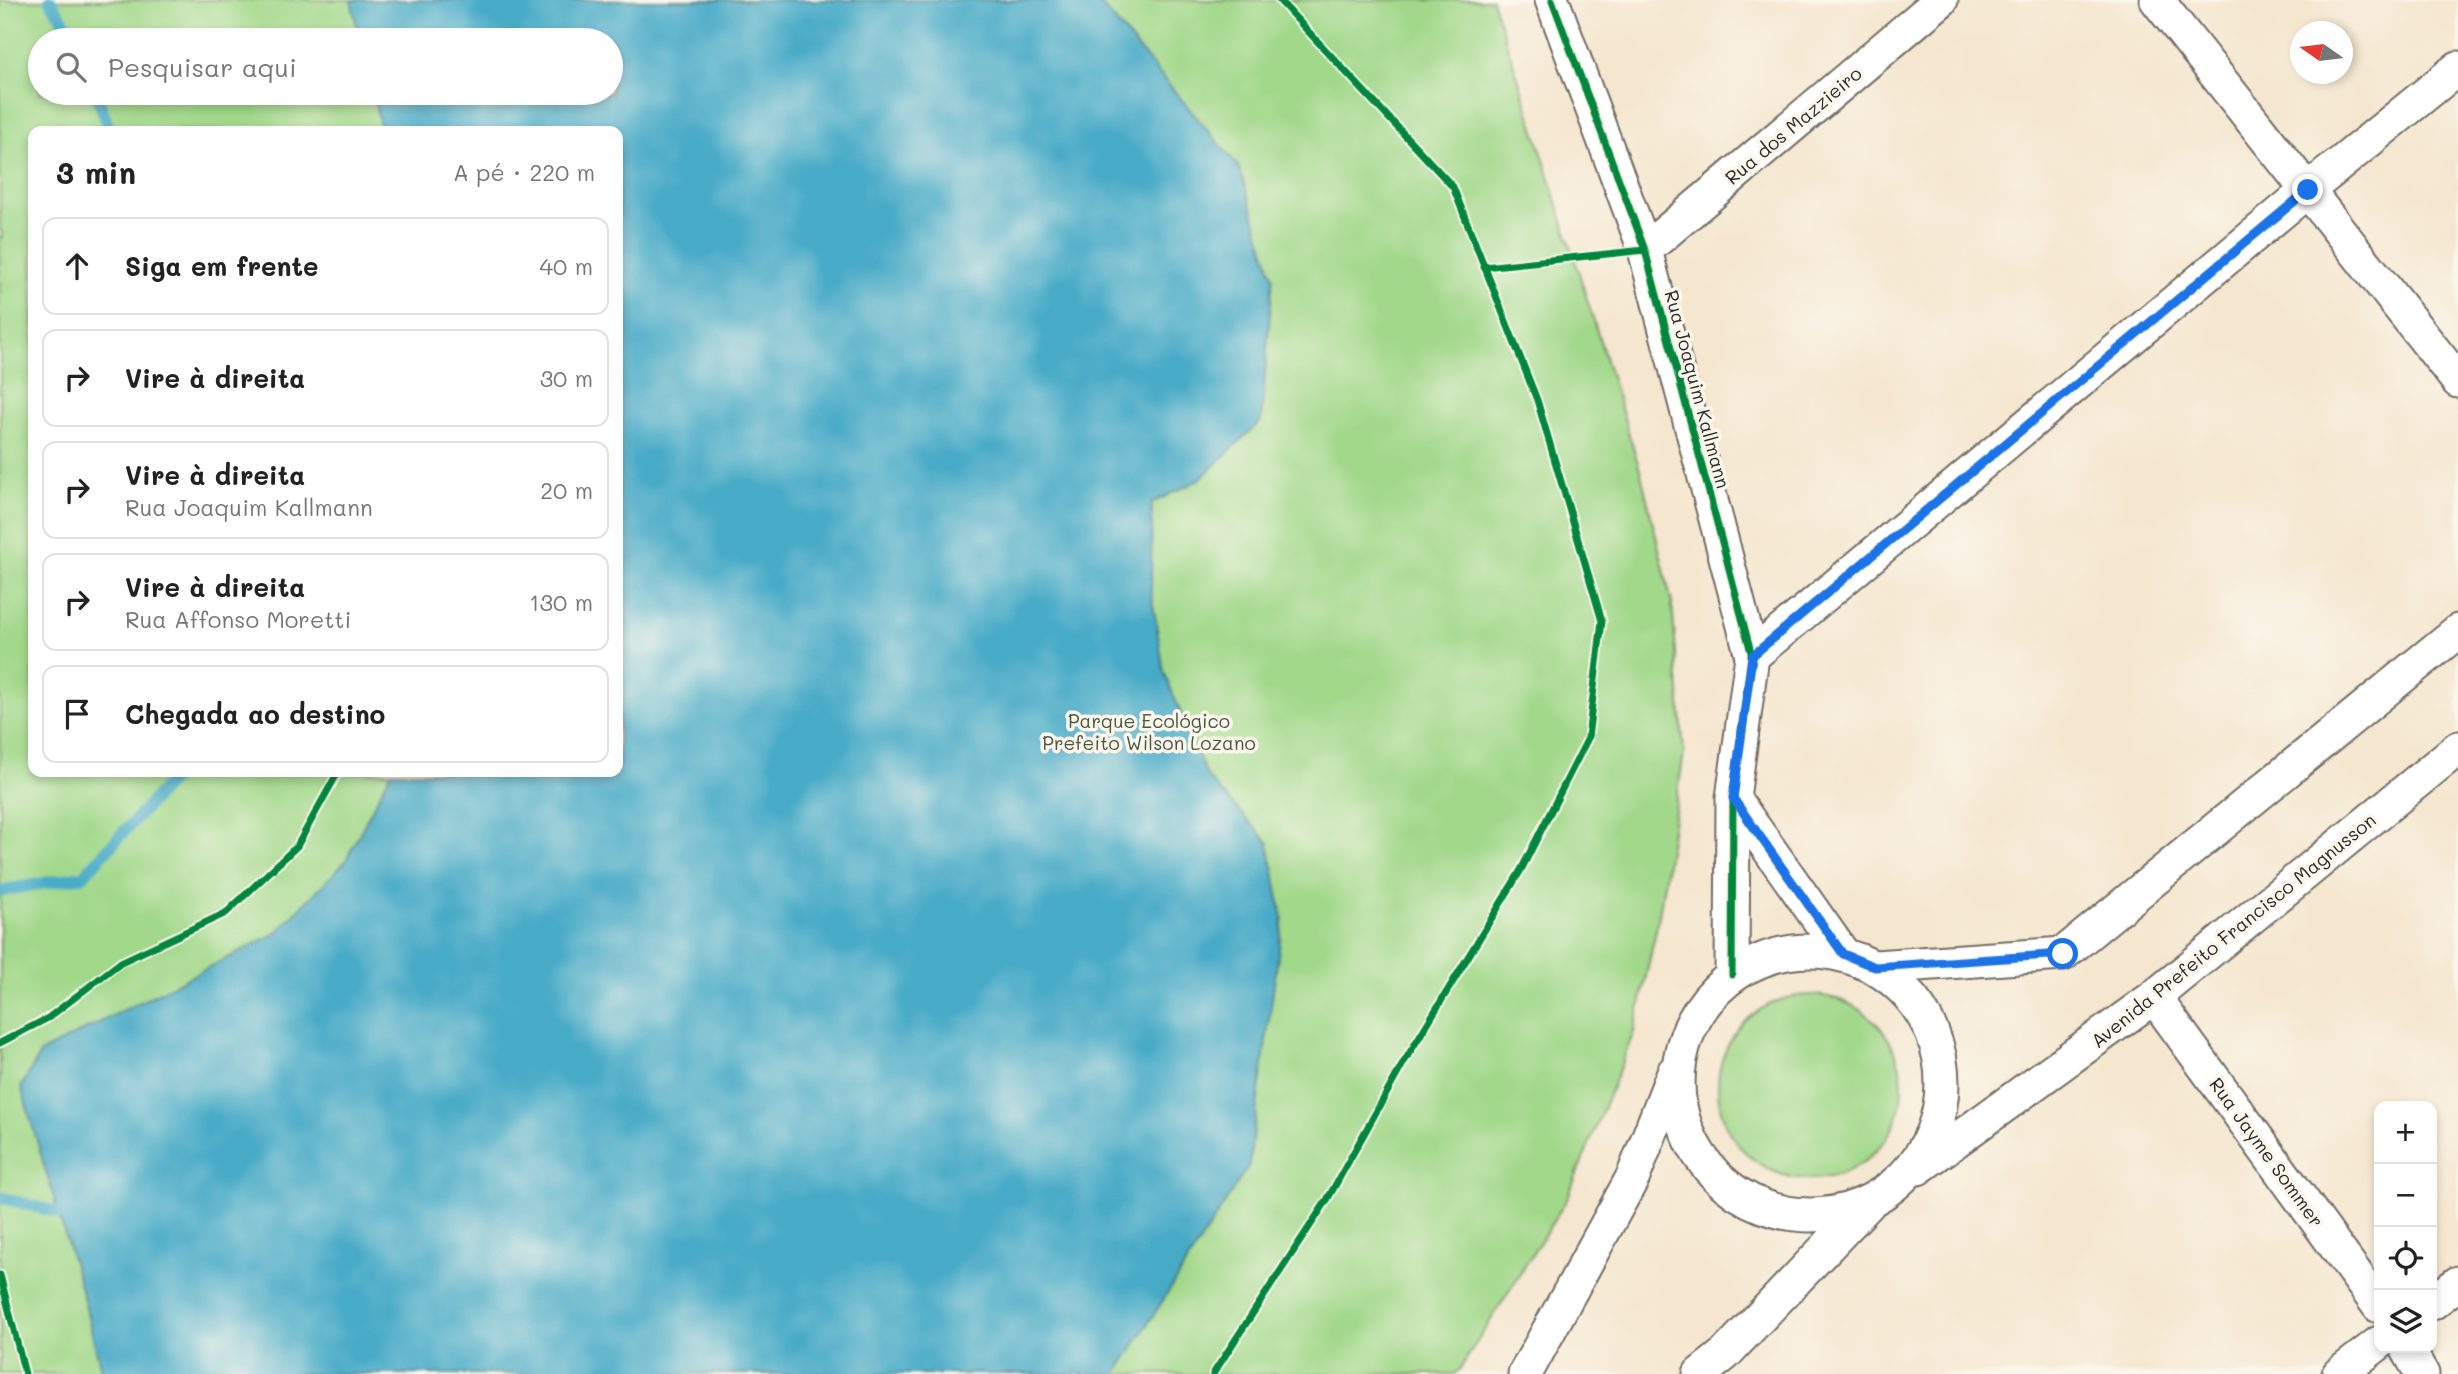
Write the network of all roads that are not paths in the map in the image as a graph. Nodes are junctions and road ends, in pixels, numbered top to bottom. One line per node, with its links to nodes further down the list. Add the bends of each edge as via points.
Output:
1 (1552, 0): 6 (street, Rua Joaquim Kallmann)
2 (1941, 0): 6 (street, Rua dos Mazzieiro)
3 (2157, 0): 5 (street)
4 (2458, 68): 5 (street)
5 (2308, 190): 7 (street); 9 (street)
6 (1645, 250): 9 (street, Rua Joaquim Kallmann)
7 (2458, 381)
8 (2458, 631): 13 (street, via 2063,954)
9 (1752, 656): 11 (street, Rua Joaquim Kallmann)
10 (2458, 748): 15 (street, Avenida Prefeito Francisco Magnusson)
11 (1733, 798): 12 (street); 14 (street, Rua Joaquim Kallmann)
12 (1843, 954): 13 (street); 14 (street, via 1805,950 1780,954)
13 (1875, 967): 17 (street, via 1907,992 1930,1026 1942,1066 1941,1108 1927,1146)
14 (1732, 975): 16 (street, via 1708,998 1690,1026)
15 (2154, 997): 17 (street, Avenida Prefeito Francisco Magnusson); 20 (street, Rua Jayme Sommer)
16 (1680, 1057): 18 (street, via 1678,1099 1690,1140 1713,1175 1747,1201 1787,1215 1829,1215); 25 (street, via 1633,1177)
17 (1902, 1180): 18 (street, Avenida Prefeito Francisco Magnusson)
18 (1870, 1203): 24 (street)
19 (2458, 1283): 21 (street)
20 (2374, 1299)
21 (2437, 1299)
22 (2374, 1347): 26 (street)
23 (2410, 1353): 27 (street)
24 (1719, 1367)
25 (1525, 1374)
26 (2339, 1374)
27 (2422, 1374)

